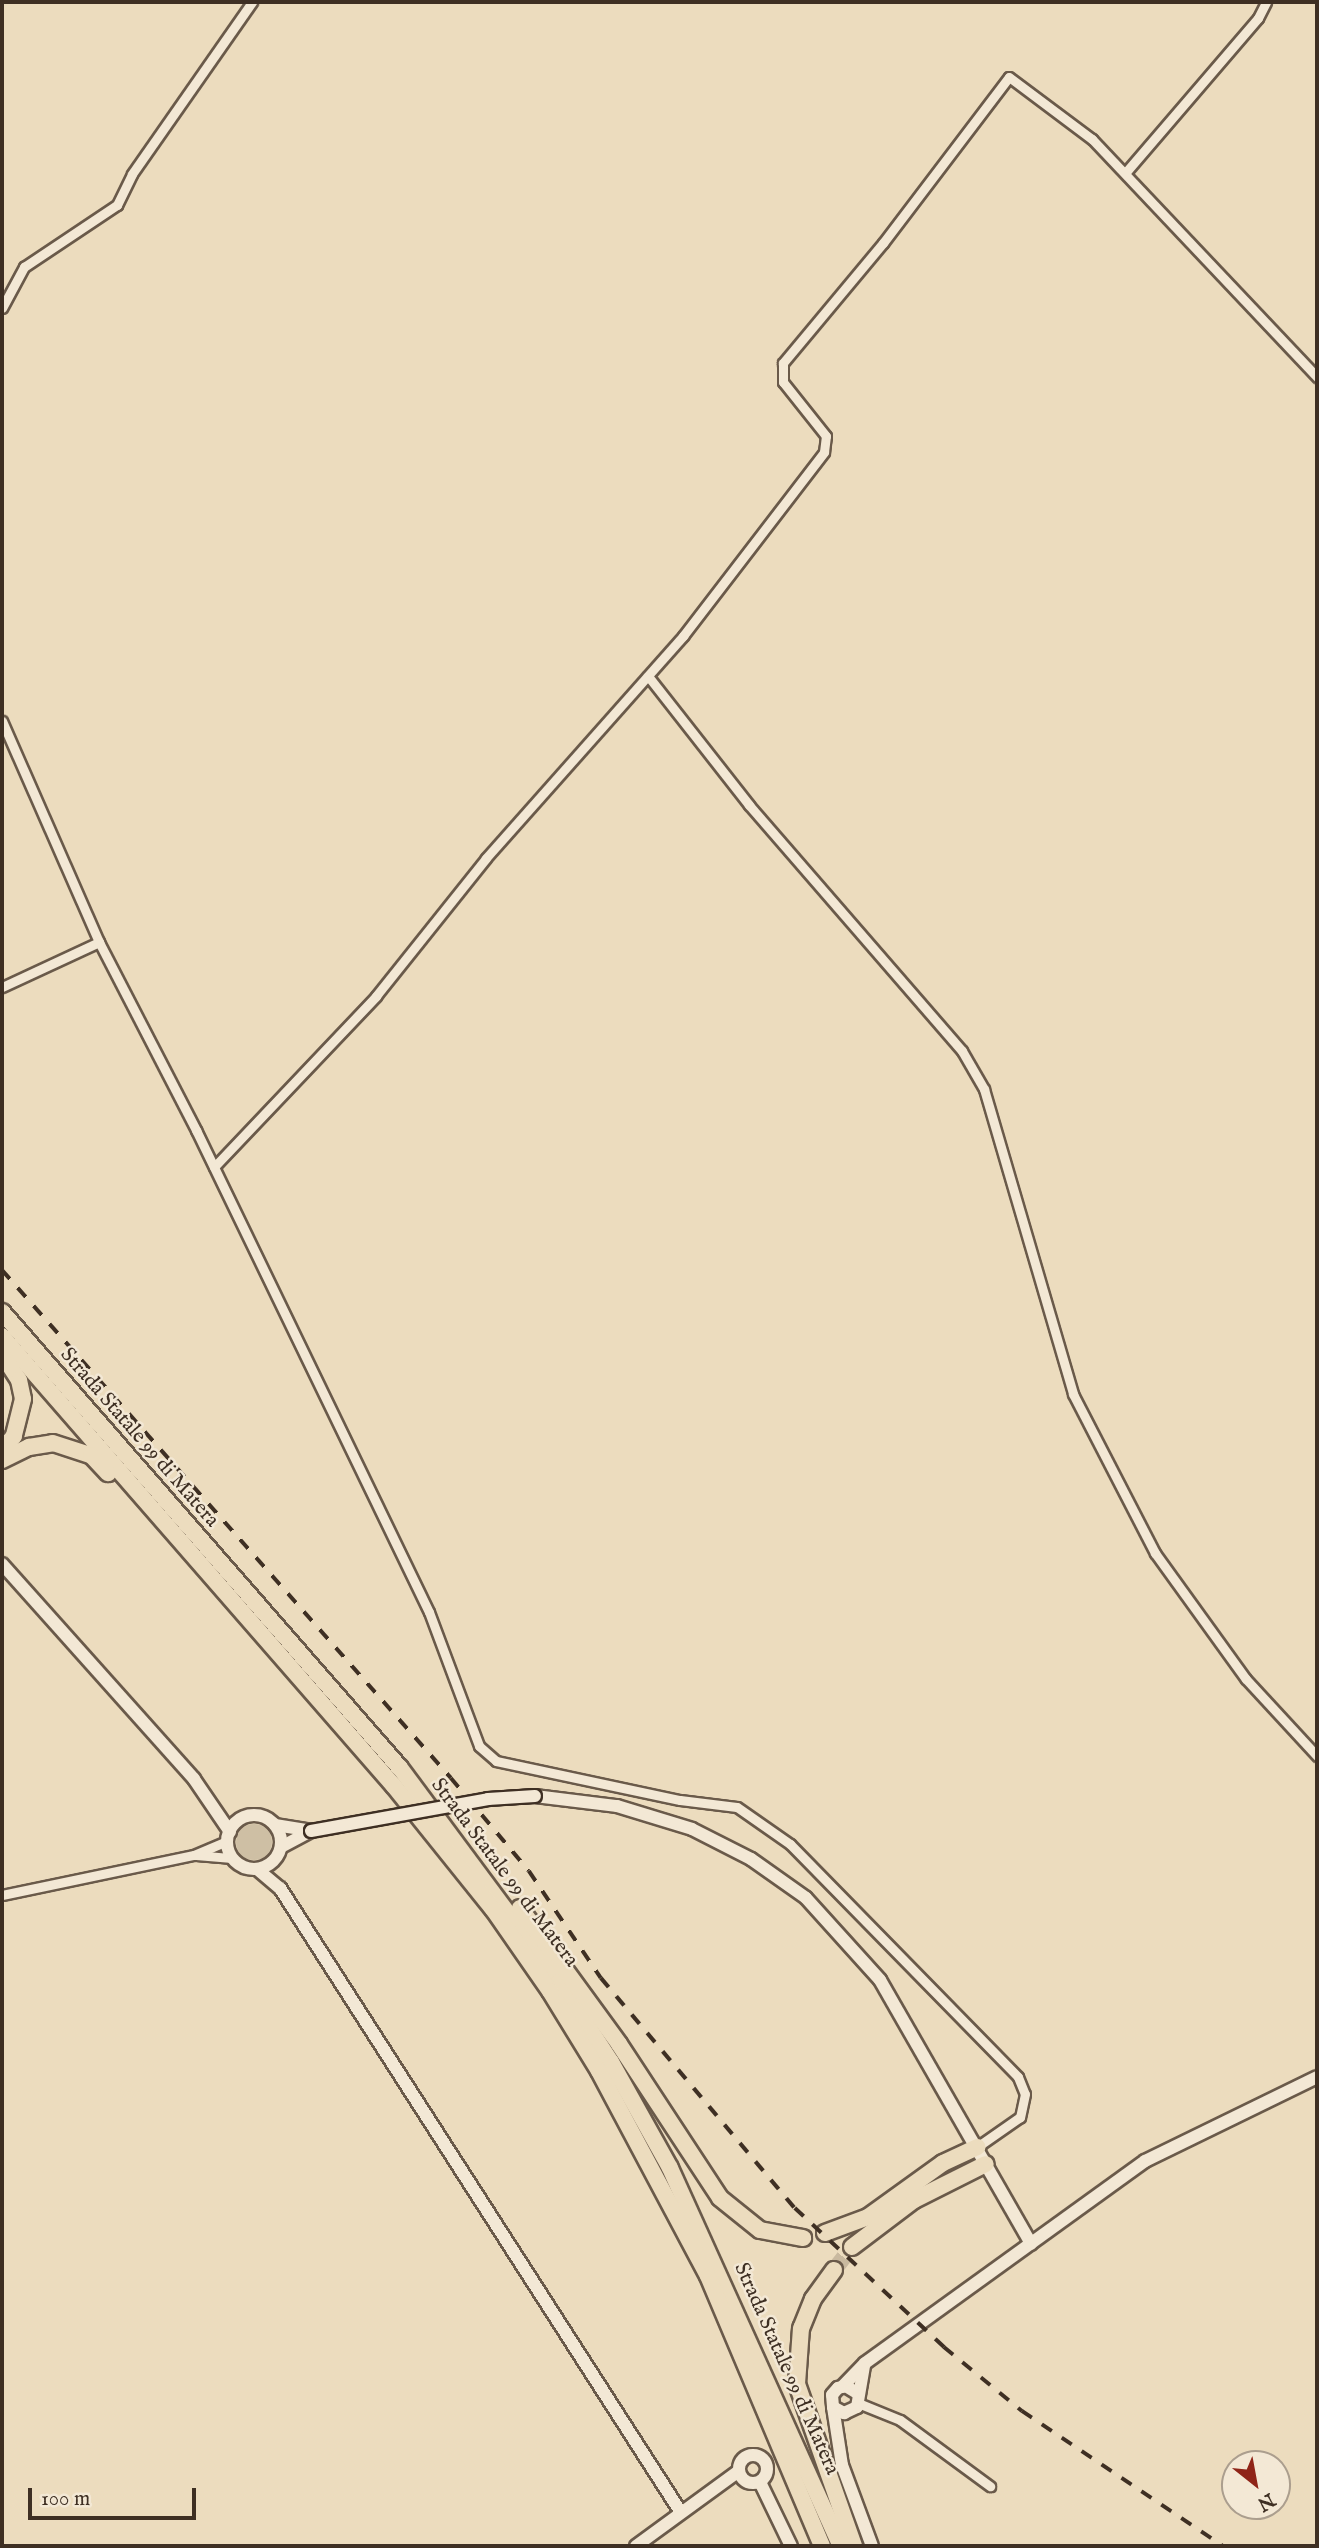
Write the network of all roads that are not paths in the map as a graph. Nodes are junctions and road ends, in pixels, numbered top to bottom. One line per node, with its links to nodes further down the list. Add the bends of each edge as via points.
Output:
1 (252, 2): 4 (street, via 132,174 117,205 24,267)
2 (1266, 2): 3 (street, via 1258,18)
3 (1126, 172): 5 (street); 6 (street, via 1092,139 1009,77 883,243 783,363 783,382 823,431 827,447)
4 (2, 308)
5 (1317, 377)
6 (648, 676): 10 (street, via 486,858 376,996); 18 (street, via 749,805 962,1051 984,1089 999,1134 1073,1394 1155,1553 1246,1679)
7 (2, 721): 8 (street)
8 (99, 942): 9 (street); 10 (street)
9 (2, 987)
10 (214, 1167): 32 (street, via 429,1612 479,1746 496,1761 680,1800 737,1807 790,1844 1018,2077 1025,2094 1020,2117)
11 (2, 1312): 19 (highway, Strada Statale 99 di Matera)
12 (2, 1336): 17 (highway)
13 (2, 1354): 14 (highway, via 19,1380 23,1399 14,1436)
14 (2, 1450)
15 (2, 1460): 17 (highway, via 29,1447 53,1443 91,1455)
16 (2, 1564): 20 (street)
17 (272, 1646): 51 (highway, via 493,1909 599,2070 708,2276)
18 (1317, 1756)
19 (400, 1768): 35 (highway, via 480,1855 551,1948 720,2198 760,2230); 52 (highway, Strada Statale 99 di Matera, via 503,1902 618,2073 720,2272)
20 (214, 1803): 21 (street); 24 (street)
21 (243, 1818): 22 (street, via 260,1816); 24 (street)
22 (275, 1825): 23 (street); 25 (street)
23 (311, 1831): 25 (street); 32 (street, bridge, via 488,1799 535,1796 617,1805 692,1829 751,1859 806,1898 880,1980)
24 (229, 1836): 26 (street); 27 (street)
25 (279, 1852): 28 (street); 29 (street)
26 (194, 1855): 27 (street); 30 (street)
27 (232, 1858): 28 (street, via 243,1867)
28 (257, 1869): 29 (street)
29 (280, 1888): 48 (street)
30 (2, 1895)
31 (1317, 2077): 36 (street, via 1145,2161)
32 (977, 2147): 33 (street); 34 (highway, via 943,2163 868,2217)
33 (986, 2164): 36 (street); 37 (highway, via 914,2200)
34 (825, 2233)
35 (803, 2238)
36 (1031, 2244): 39 (street)
37 (852, 2247)
38 (834, 2270): 53 (highway, via 801,2328 797,2384)
39 (866, 2363): 40 (street); 41 (street)
40 (842, 2387): 41 (street); 42 (street, via 832,2395)
41 (857, 2398): 43 (street); 47 (street, via 900,2420)
42 (833, 2407): 43 (street); 44 (street)
43 (848, 2413): 44 (street)
44 (836, 2442): 54 (street)
45 (739, 2470): 46 (street, via 746,2482); 46 (street, via 744,2458 758,2455 768,2470); 48 (street)
46 (760, 2482): 50 (street)
47 (990, 2486)
48 (680, 2511): 49 (street)
49 (636, 2546)
50 (791, 2546)
51 (822, 2546)
52 (841, 2546)
53 (854, 2546)
54 (872, 2546)

